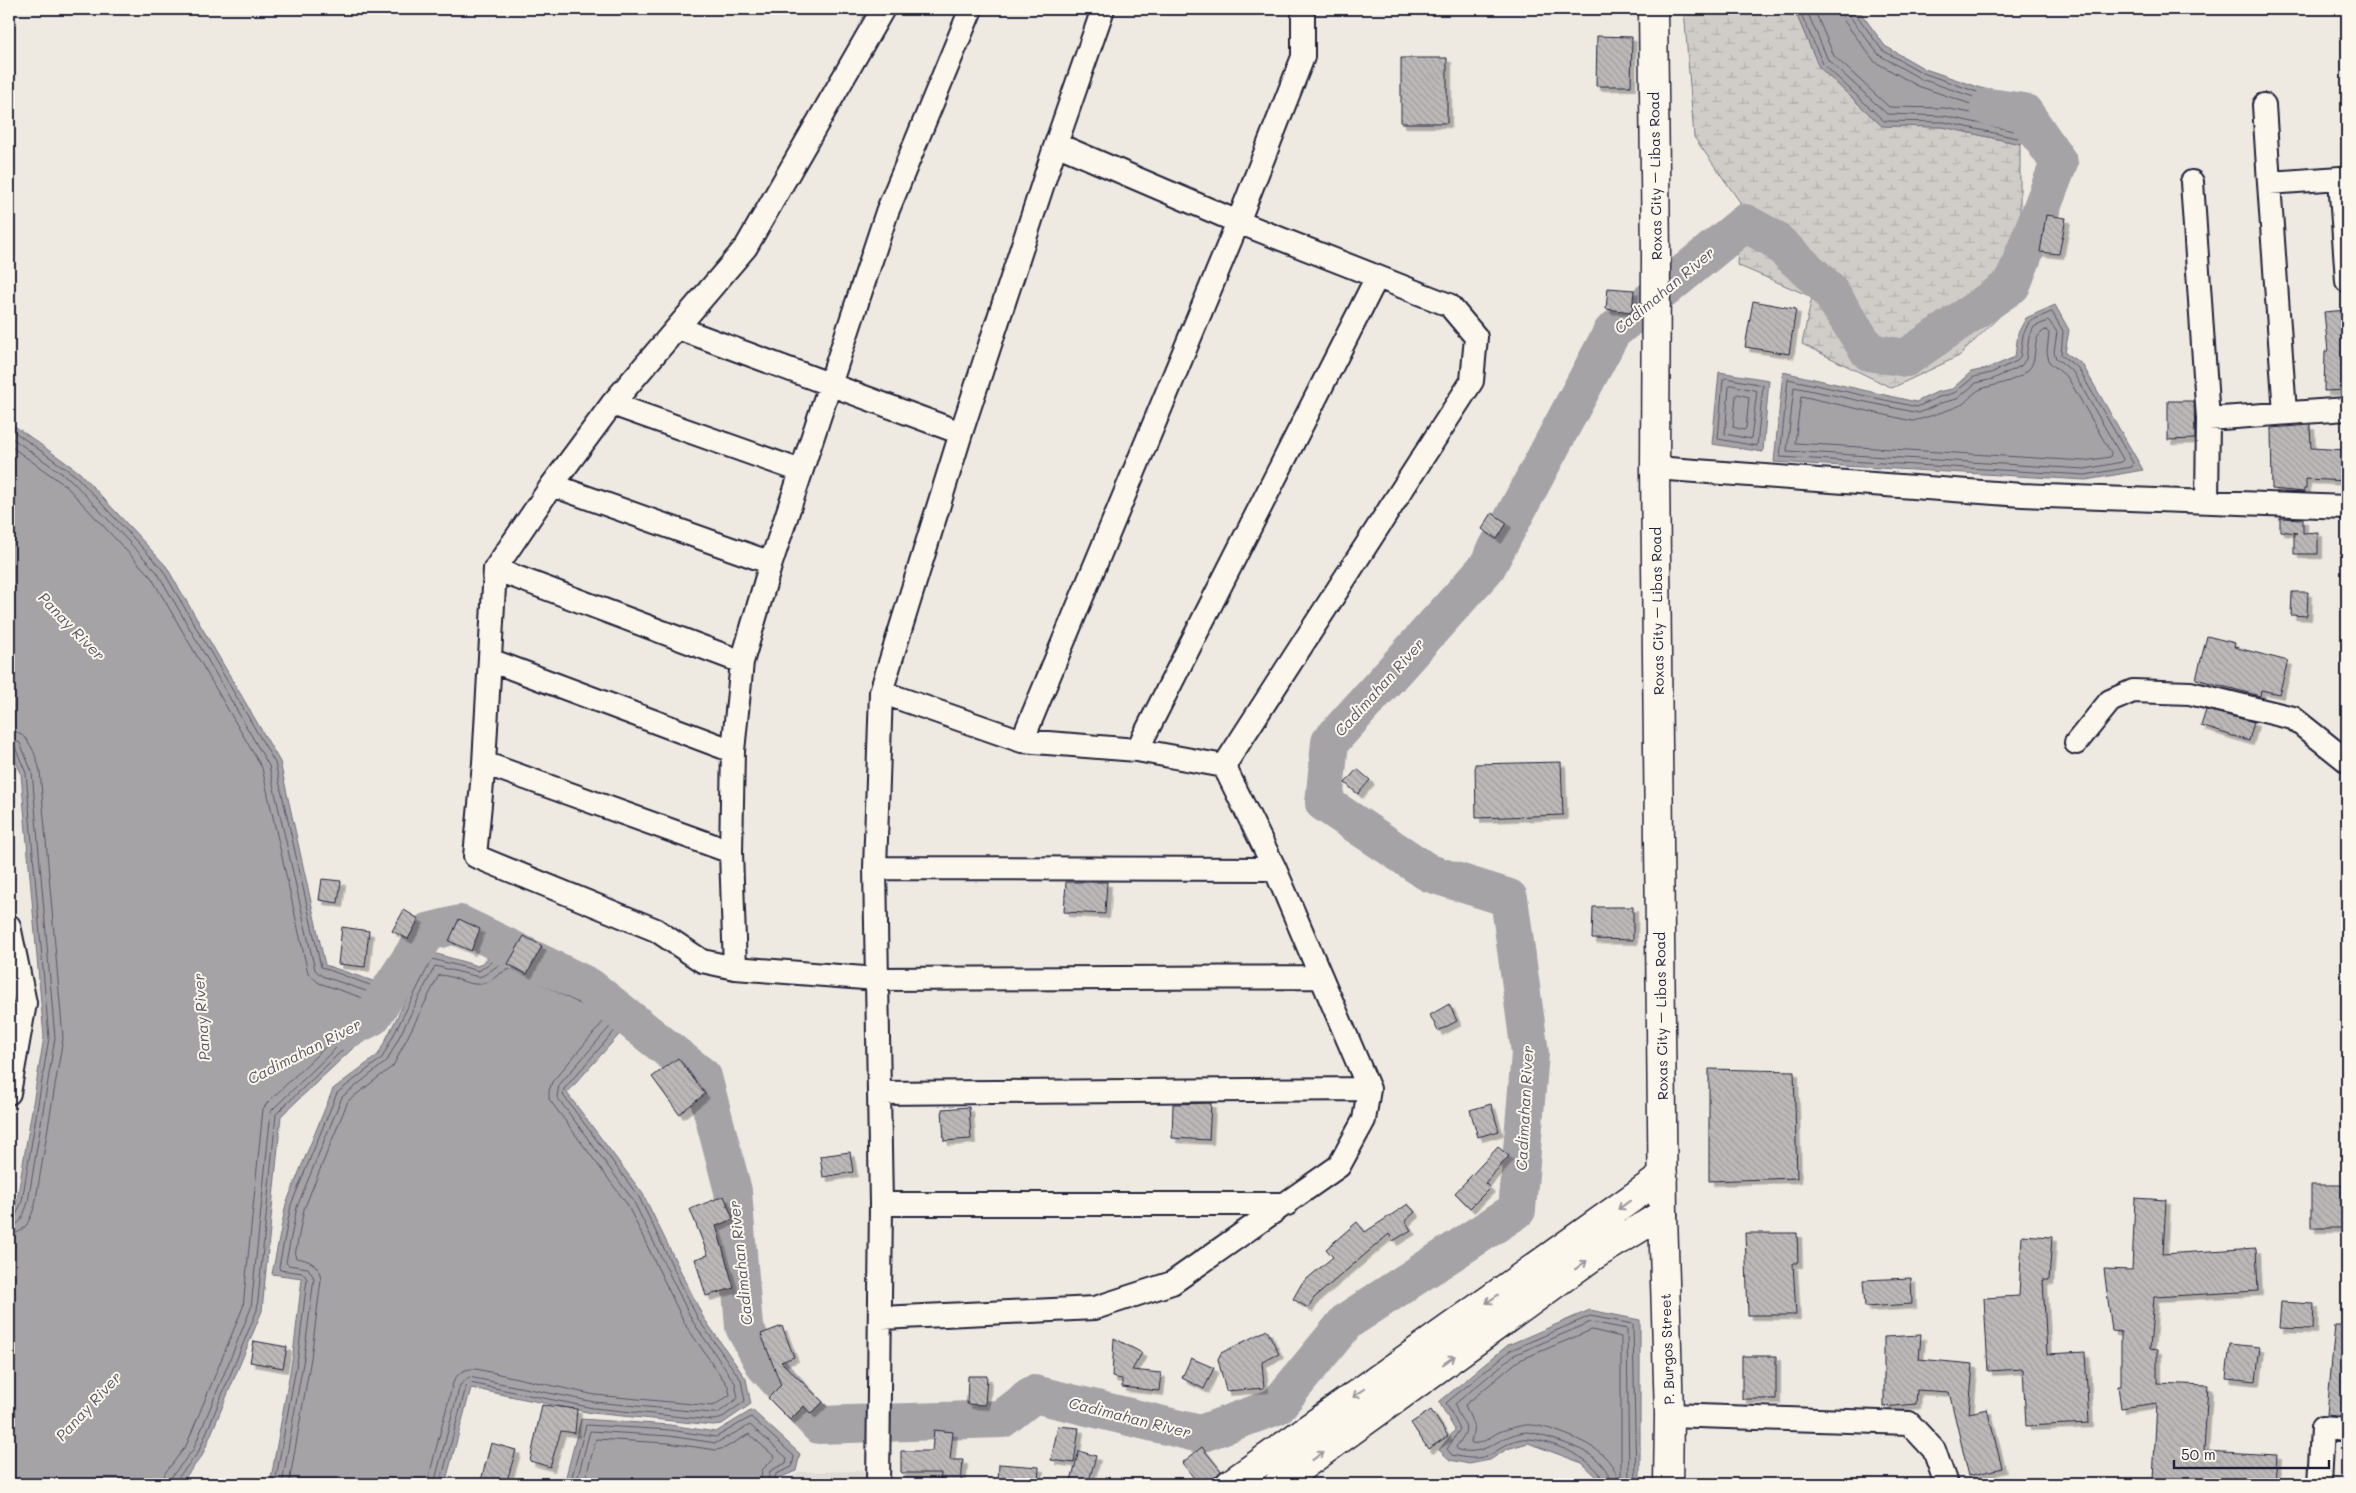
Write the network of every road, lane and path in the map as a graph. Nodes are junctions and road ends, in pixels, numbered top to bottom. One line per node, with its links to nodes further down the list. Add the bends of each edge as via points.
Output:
1 (883, 9): 14 (street, via 746,247)
2 (970, 9): 15 (street, via 887,212)
3 (1103, 9): 7 (street)
4 (1303, 9): 11 (street, via 1303,57)
5 (1653, 9): 21 (main road, Roxas City – Libas Road)
6 (2264, 105): 10 (street)
7 (1056, 144): 11 (street); 20 (street)
8 (2344, 177): 10 (street); 13 (street)
9 (2192, 182): 19 (street)
10 (2269, 183): 18 (street)
11 (1238, 222): 12 (street); 31 (street)
12 (1377, 277): 33 (street); 37 (street, via 1449,305 1476,337 1472,381)
13 (2347, 281)
14 (678, 328): 15 (street); 16 (street)
15 (831, 384): 20 (street); 22 (street)
16 (612, 404): 22 (street); 23 (street)
17 (2347, 409): 18 (street)
18 (2285, 413): 19 (street)
19 (2208, 419): 24 (street)
20 (961, 433): 30 (street)
21 (1655, 468): 24 (street, via 2022,495); 48 (main road, Roxas City – Libas Road)
22 (801, 471): 26 (street)
23 (552, 485): 26 (street); 27 (street)
24 (2207, 501): 25 (street)
25 (2347, 507)
26 (771, 563): 29 (street)
27 (495, 569): 28 (street); 29 (street)
28 (490, 660): 34 (street); 36 (street)
29 (742, 662): 34 (street)
30 (881, 692): 31 (street); 39 (street)
31 (1022, 741): 33 (street)
32 (2076, 743): 35 (street, via 2110,701 2133,690 2190,692 2293,718)
33 (1137, 750): 37 (street)
34 (733, 751): 38 (street)
35 (2347, 761)
36 (484, 763): 38 (street); 42 (street, via 475,856 656,930 702,961)
37 (1224, 766): 40 (street)
38 (731, 852): 42 (street)
39 (875, 868): 40 (street); 44 (street)
40 (1275, 869): 43 (street)
41 (9, 930): 47 (street, via 26,1003)
42 (735, 968): 44 (street)
43 (1321, 976): 44 (street); 45 (street)
44 (877, 979): 46 (street)
45 (1369, 1089): 46 (street); 50 (street, via 1364,1120 1339,1166)
46 (879, 1093): 49 (street)
47 (9, 1094)
48 (1663, 1176): 51 (main road, Roxas City – Libas Road); 56 (main road, one-way to 56)
49 (881, 1204): 50 (street); 52 (street)
50 (1287, 1204): 52 (street, via 1172,1283 1095,1308)
51 (1663, 1214): 53 (main road, P. Burgos Street); 57 (main road, one-way to 51, via 1595,1255)
52 (881, 1318): 55 (street)
53 (1669, 1415): 58 (main road, P. Burgos Street); 59 (street, via 1909,1423 1934,1450)
54 (2347, 1430): 60 (street, via 2322,1428)
55 (878, 1484)
56 (1230, 1484)
57 (1278, 1484)
58 (1668, 1484)
59 (1946, 1484)
60 (2319, 1484)

